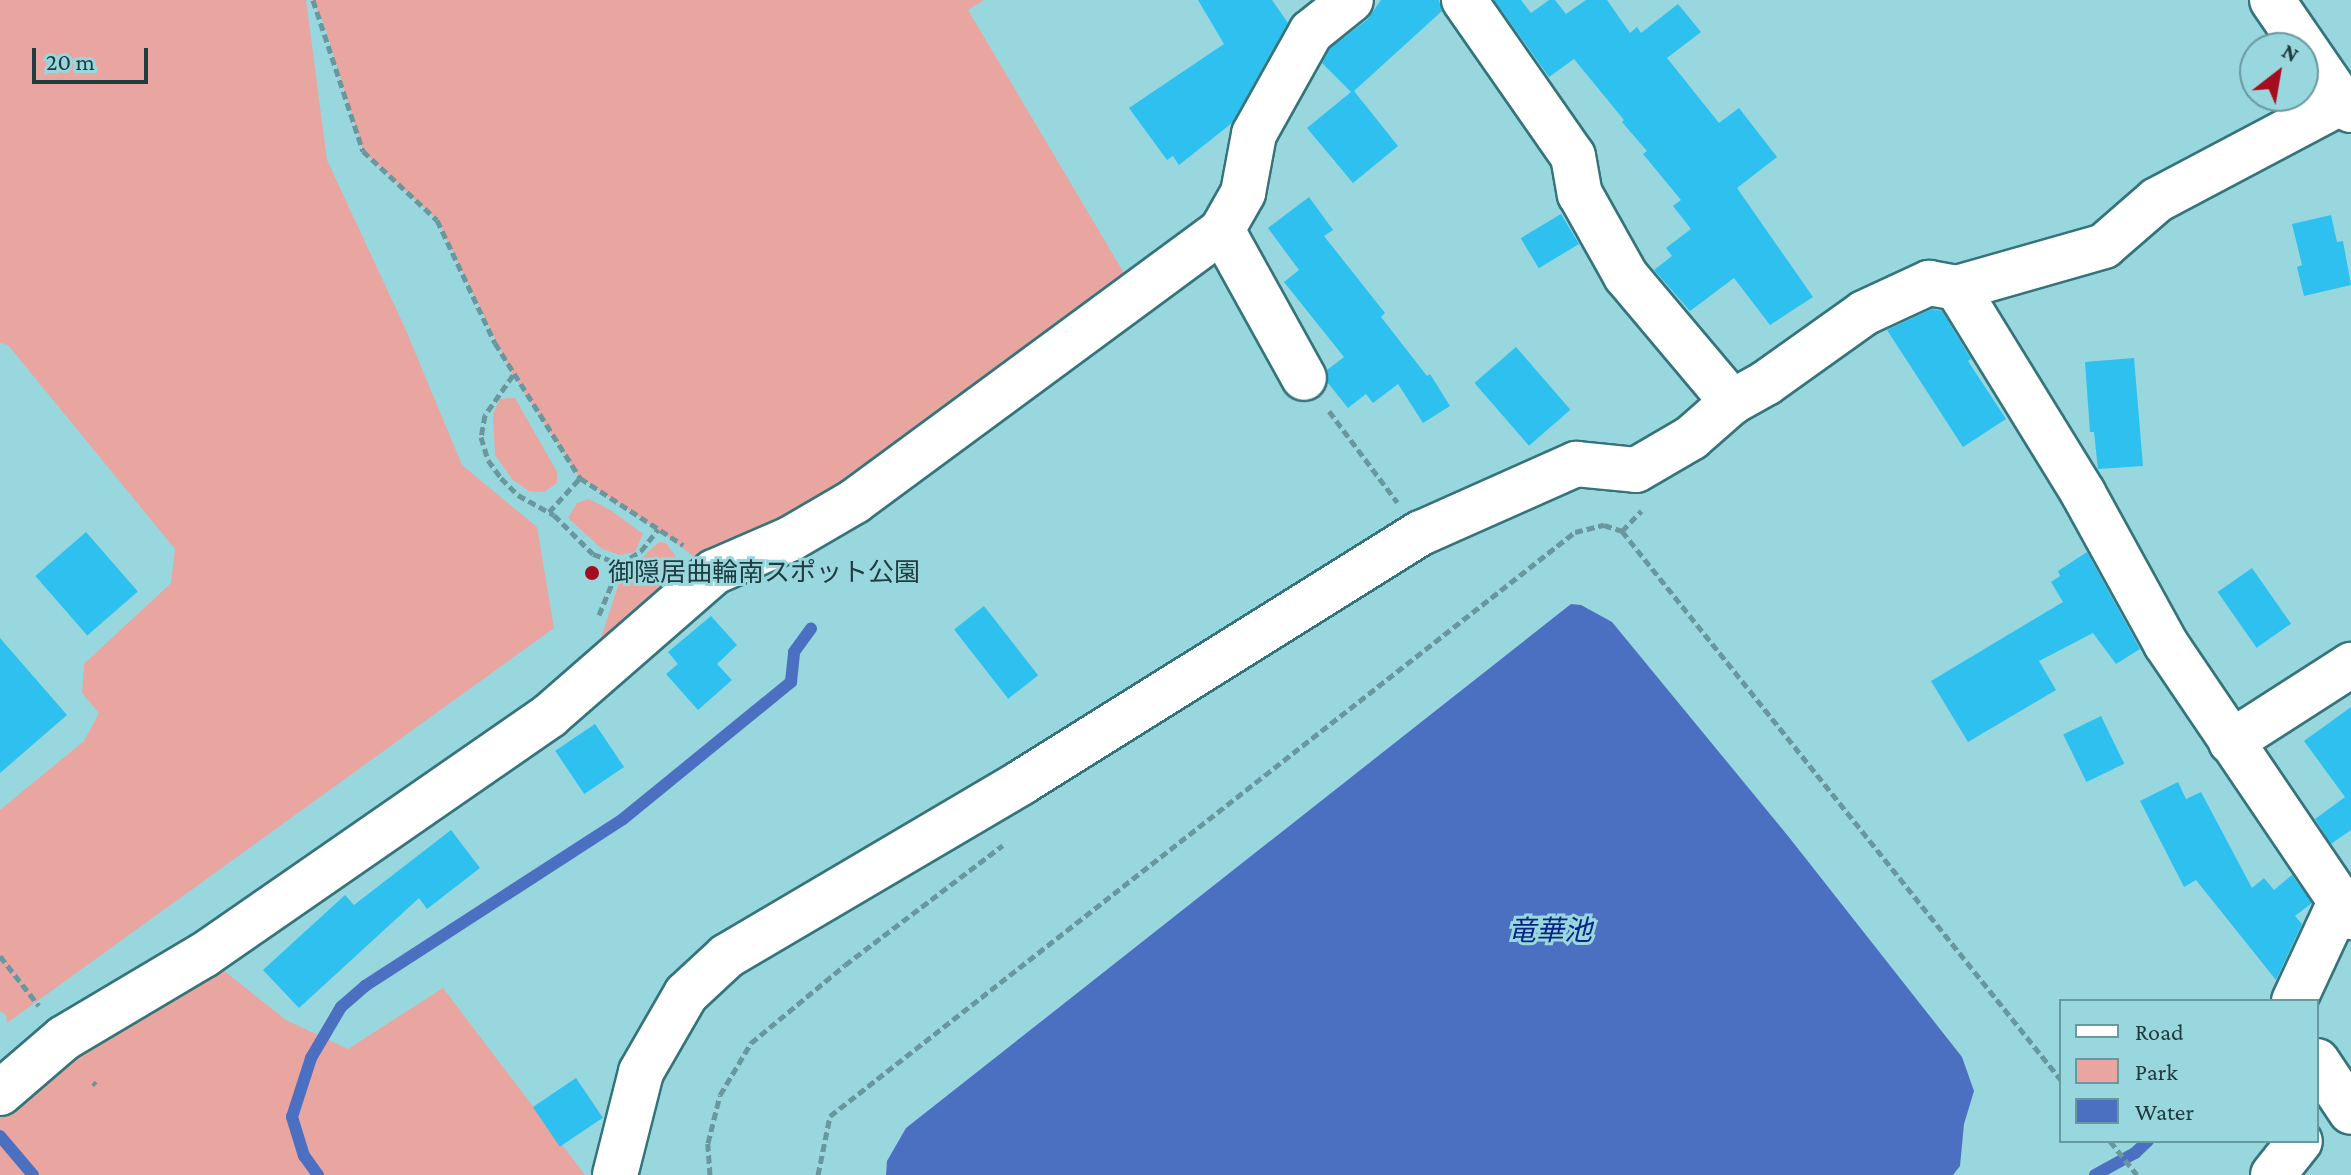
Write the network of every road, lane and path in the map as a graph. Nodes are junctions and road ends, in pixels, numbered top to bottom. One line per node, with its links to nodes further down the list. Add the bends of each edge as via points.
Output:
1 (313, 0): 9 (path, via 363,151 437,220)
2 (1351, 0): 5 (street)
3 (1464, 0): 11 (street, via 1573,156 1580,194 1626,276)
4 (2272, 0): 6 (street)
5 (1302, 16): 7 (street, via 1254,134 1243,193)
6 (2346, 106): 8 (street, via 2157,200 2104,246)
7 (1222, 230): 10 (street); 18 (street, via 855,501 790,539)
8 (1957, 288): 11 (street, via 1929,283 1864,313); 20 (street, via 2083,493 2166,644)
9 (513, 375): 13 (path); 14 (path, via 485,415 481,437 501,478 518,495)
10 (1304, 378): 17 (path)
11 (1732, 402): 12 (street, via 1691,438 1636,470)
12 (1623, 469): 16 (path, via 1647,504); 17 (street, via 1576,464)
13 (580, 478): 14 (path); 15 (path)
14 (549, 512): 15 (path, via 593,554 620,564 641,551)
15 (658, 529): 18 (path)
16 (1622, 531): 26 (path); 32 (path, via 1604,525 1575,532 830,1116)
17 (1421, 533): 30 (street, via 1022,782 727,956 686,994 641,1072)
18 (714, 572): 25 (street, via 549,716 204,955)
19 (2351, 665): 20 (street)
20 (2231, 742): 22 (street)
21 (1009, 840): 31 (path, via 751,1043 720,1095 708,1143)
22 (2345, 910): 24 (street)
23 (0, 956): 25 (path)
24 (2295, 999)
25 (64, 1038): 27 (street)
26 (2059, 1077)
27 (0, 1093)
28 (2112, 1143): 33 (path)
29 (2298, 1143): 34 (street)
30 (615, 1175)
31 (710, 1175)
32 (818, 1175)
33 (2137, 1175)
34 (2273, 1175)

